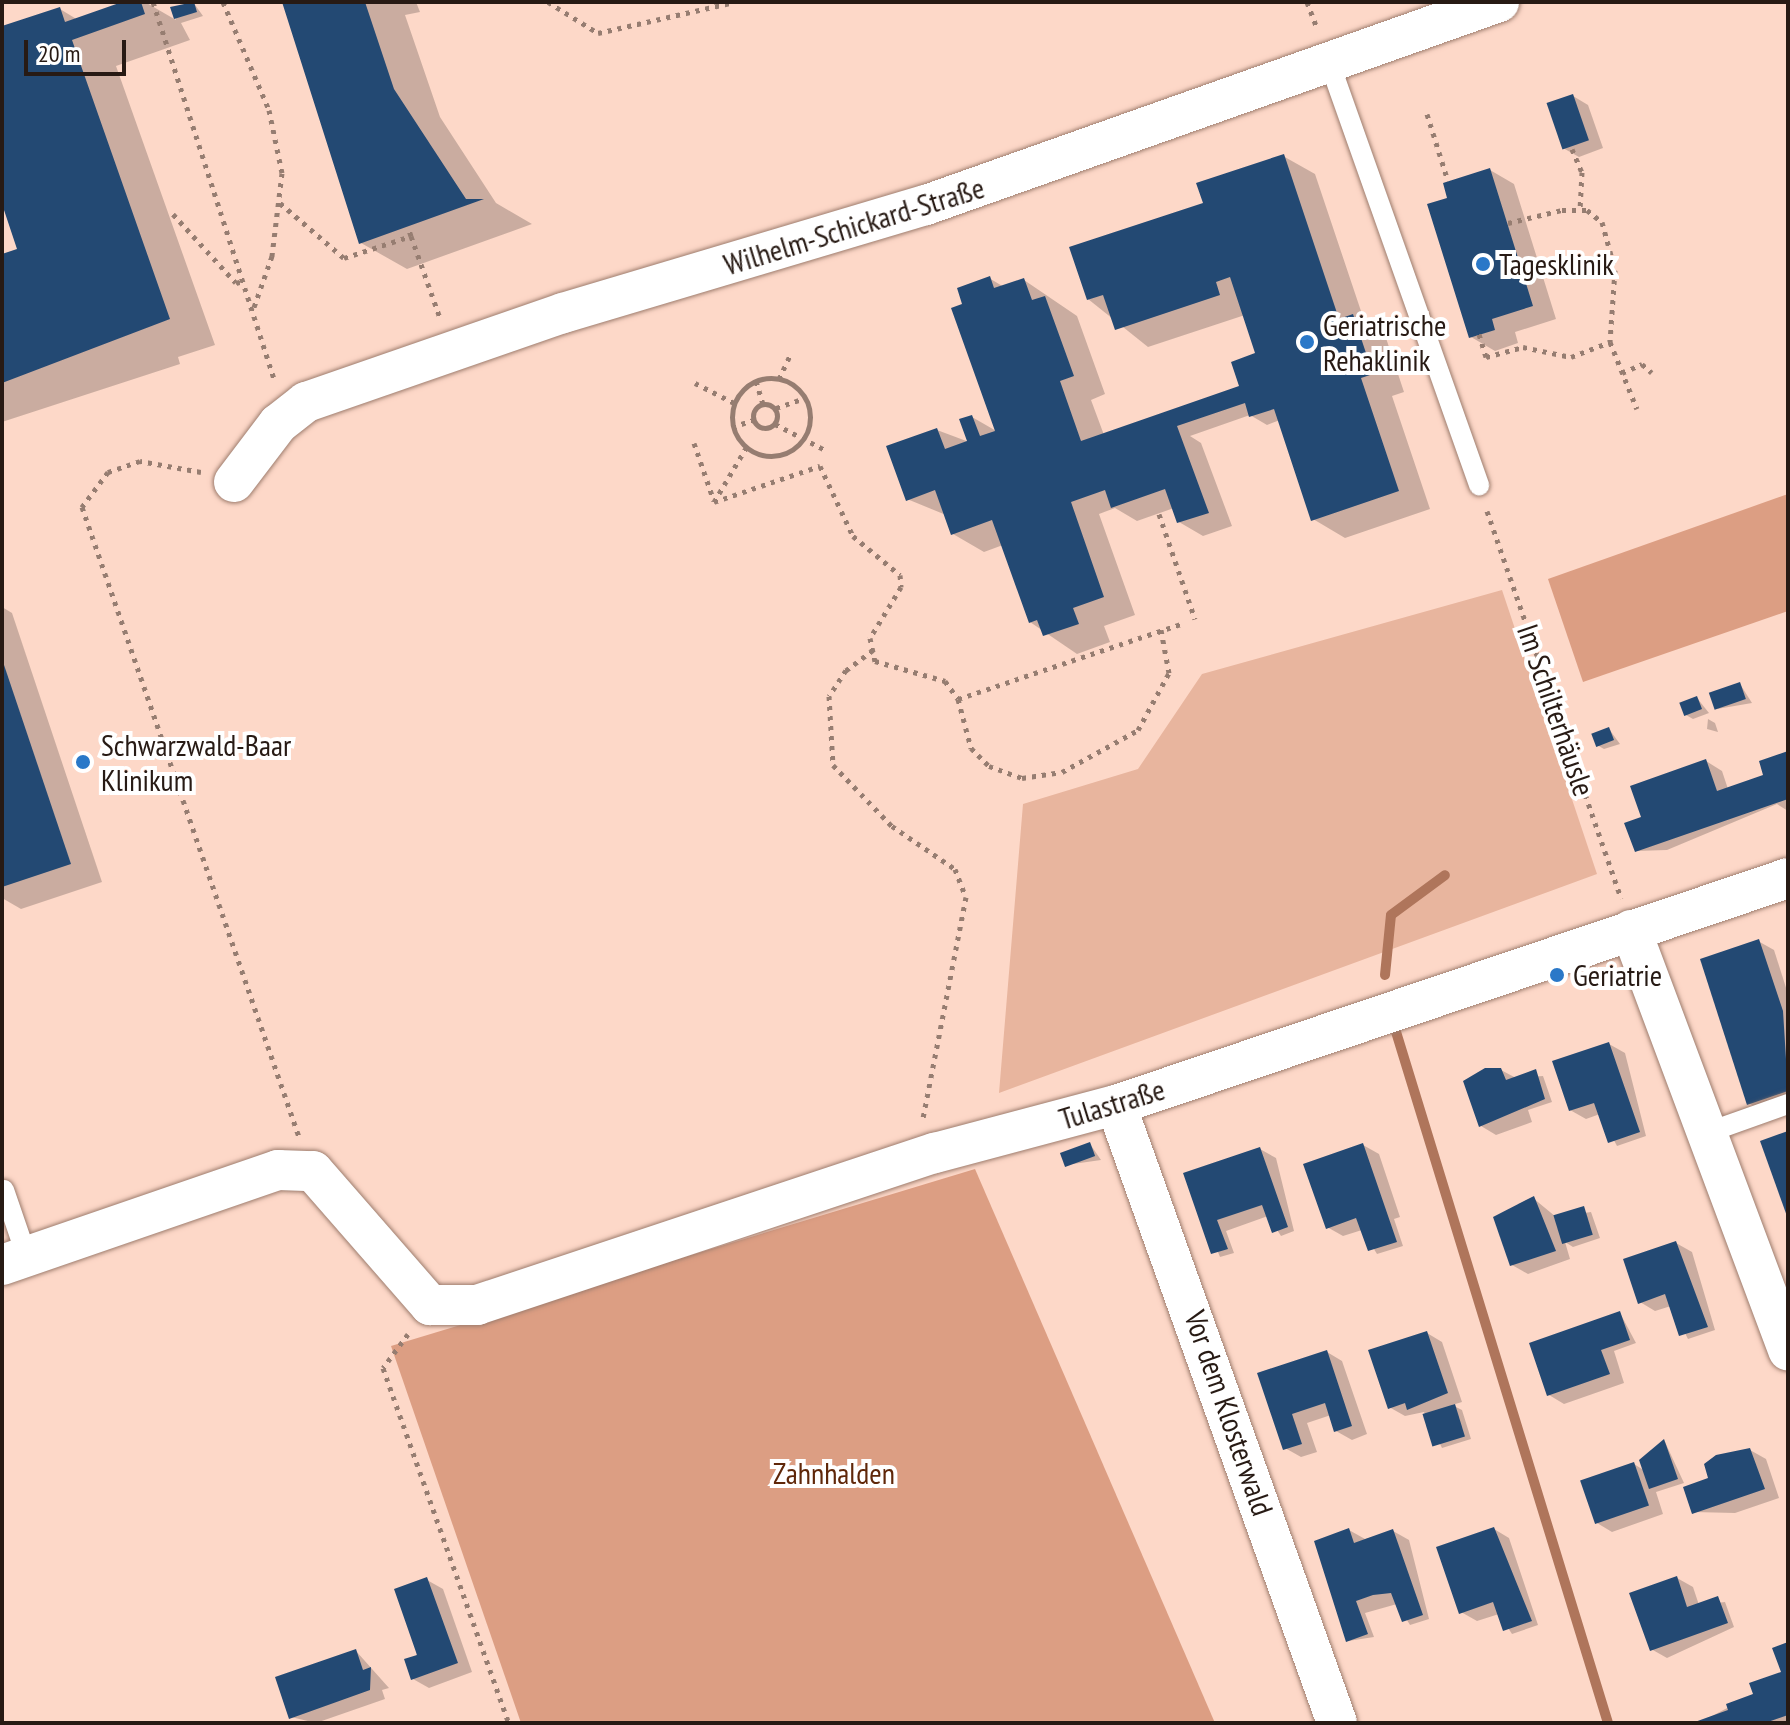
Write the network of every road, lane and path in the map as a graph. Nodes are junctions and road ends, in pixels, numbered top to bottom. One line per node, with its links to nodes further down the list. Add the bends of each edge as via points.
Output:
1 (153, 2): 16 (path)
2 (223, 2): 10 (path, via 269,110 282,173)
3 (548, 2): 4 (path, via 598,33)
4 (735, 2)
5 (1499, 2): 6 (street, Wilhelm-Schickard-Straße)
6 (1331, 67): 40 (street, Wilhelm-Schickard-Straße, via 926,205 563,313 306,402 278,424); 41 (lane)
7 (1427, 114): 9 (path)
8 (1572, 149): 11 (path, via 1582,172)
9 (1448, 181)
10 (279, 202): 15 (path, via 344,258); 17 (path, via 272,256)
11 (1580, 210): 13 (path); 20 (path, via 1602,222 1613,244)
12 (173, 214): 16 (path, via 236,283)
13 (1508, 223)
14 (408, 227): 15 (path)
15 (411, 236): 18 (path)
16 (243, 281): 17 (path)
17 (253, 311): 24 (path)
18 (440, 319)
19 (1479, 334): 20 (path, via 1486,357 1523,347 1571,357)
20 (1610, 342): 22 (path)
21 (791, 353): 25 (path)
22 (1622, 373): 23 (path, via 1642,364); 32 (path)
23 (1652, 373)
24 (274, 378)
25 (779, 379): 26 (path); 28 (path)
26 (756, 381): 29 (path); 30 (path)
27 (695, 383): 29 (path)
28 (805, 398): 31 (path); 36 (path)
29 (734, 403): 35 (path)
30 (763, 404): 31 (path); 33 (path)
31 (776, 408): 34 (path)
32 (1637, 409)
33 (754, 420): 34 (path, via 763,428); 35 (path)
34 (775, 424): 36 (path)
35 (732, 427): 38 (path)
36 (804, 439): 38 (path, via 787,453 766,457); 39 (path)
37 (694, 443): 42 (path)
38 (746, 448): 42 (path)
39 (827, 451)
40 (234, 482): 55 (path, via 140,461 108,472 82,507)
41 (1479, 486): 50 (path, Im Schilterhäusle)
42 (714, 502): 47 (path, via 820,466 853,536 900,575 901,587 870,638)
43 (1159, 514): 44 (path)
44 (1195, 619)
45 (1184, 623): 46 (path)
46 (1161, 630): 48 (path); 48 (path, via 1169,673 1138,730 1062,772 1022,778 989,766 971,748)
47 (873, 650): 48 (path, via 875,661 945,681); 54 (path, via 846,670 829,696 833,765 892,826 955,869 966,897 956,967 925,1081 923,1119)
48 (958, 699)
49 (1788, 878): 50 (street, Tulastraße)
50 (1631, 930): 52 (street, Tulastraße); 53 (street)
51 (1788, 1104): 53 (lane)
52 (1116, 1105): 54 (street, Tulastraße); 61 (street, Vor dem Klosterwald)
53 (1712, 1131): 59 (street)
54 (935, 1153): 58 (street, Tulastraße, via 477,1305)
55 (313, 1171): 57 (street, via 278,1170); 58 (street)
56 (4, 1190): 57 (lane)
57 (15, 1261)
58 (430, 1305): 60 (path, via 383,1368)
59 (1787, 1346)
60 (509, 1723)
61 (1337, 1723)

